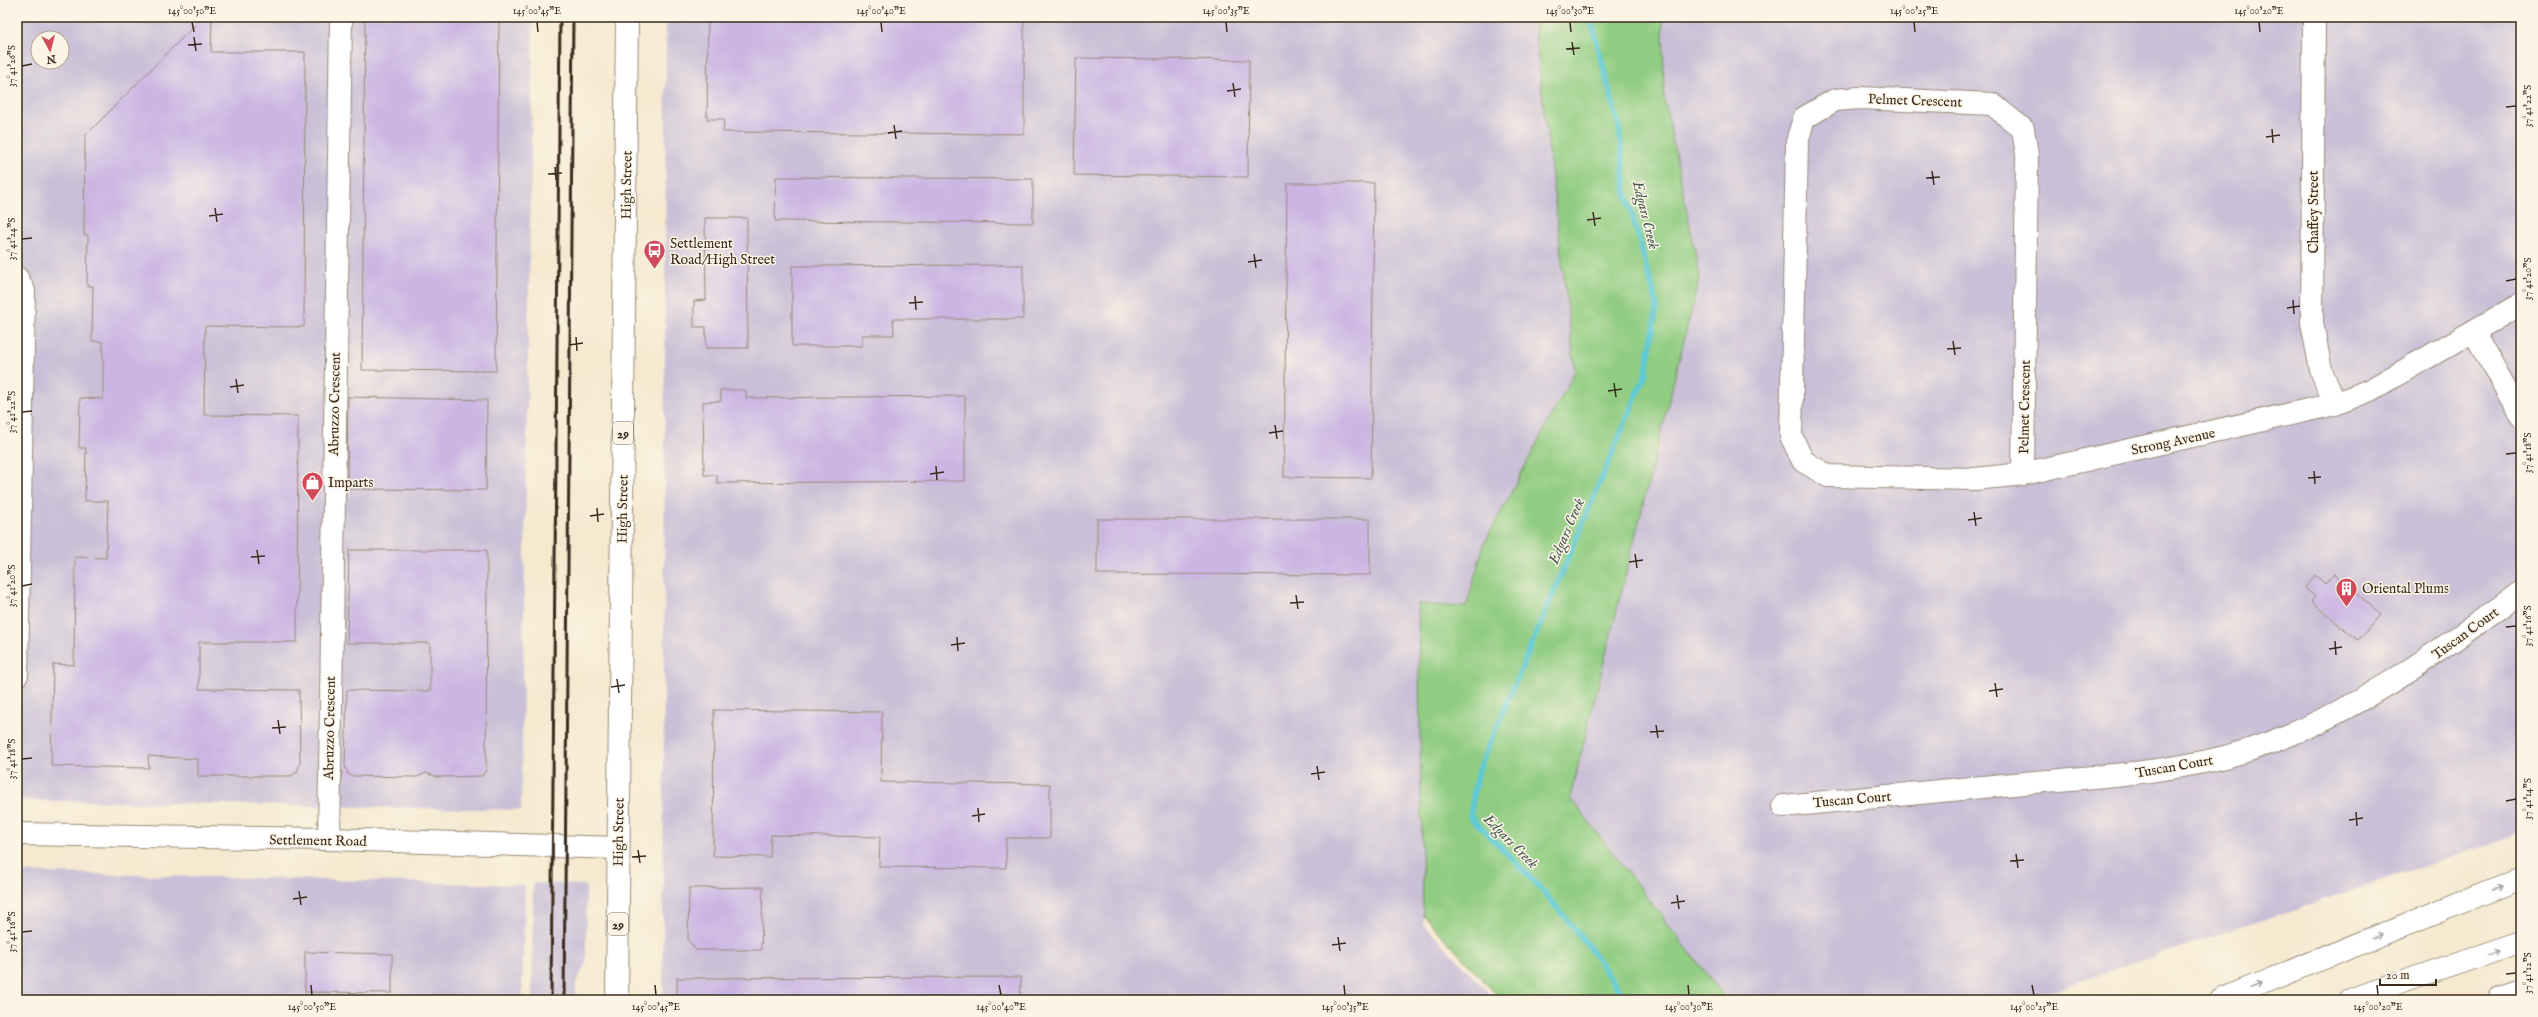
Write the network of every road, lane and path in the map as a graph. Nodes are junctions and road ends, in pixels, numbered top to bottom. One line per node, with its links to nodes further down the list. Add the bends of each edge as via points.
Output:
1 (340, 17): 15 (main road, Abruzzo Crescent)
2 (627, 17): 16 (main road, High Street / 29)
3 (2314, 17): 7 (main road, Chaffey Street, via 2312,323 2321,370)
4 (17, 278): 12 (main road, via 24,291)
5 (2521, 304): 6 (main road, Strong Avenue, via 2510,308)
6 (2474, 332): 7 (main road, Strong Avenue, via 2370,390); 8 (main road)
7 (2335, 404): 10 (main road, Strong Avenue)
8 (2521, 416)
9 (1803, 461): 10 (main road, Strong Avenue, via 1828,476 1975,479); 10 (main road, Pelmet Crescent, via 1791,436 1797,142 1804,118 1835,100 1860,98 1992,104 2023,129 2027,155)
10 (2023, 474)
11 (2521, 592): 13 (main road, Tuscan Court, via 2432,658 2385,686 2328,718 2249,750 2190,765 2129,774)
12 (17, 675)
13 (1783, 806)
14 (17, 834): 15 (main road, Settlement Road)
15 (328, 839): 16 (main road, Settlement Road)
16 (618, 848): 20 (main road, High Street / 29)
17 (2521, 878): 21 (main road, one-way to 17)
18 (2521, 942): 22 (main road, one-way to 18)
19 (2521, 992): 23 (main road)
20 (617, 1000)
21 (2220, 1000)
22 (2350, 1000)
23 (2499, 1000)

